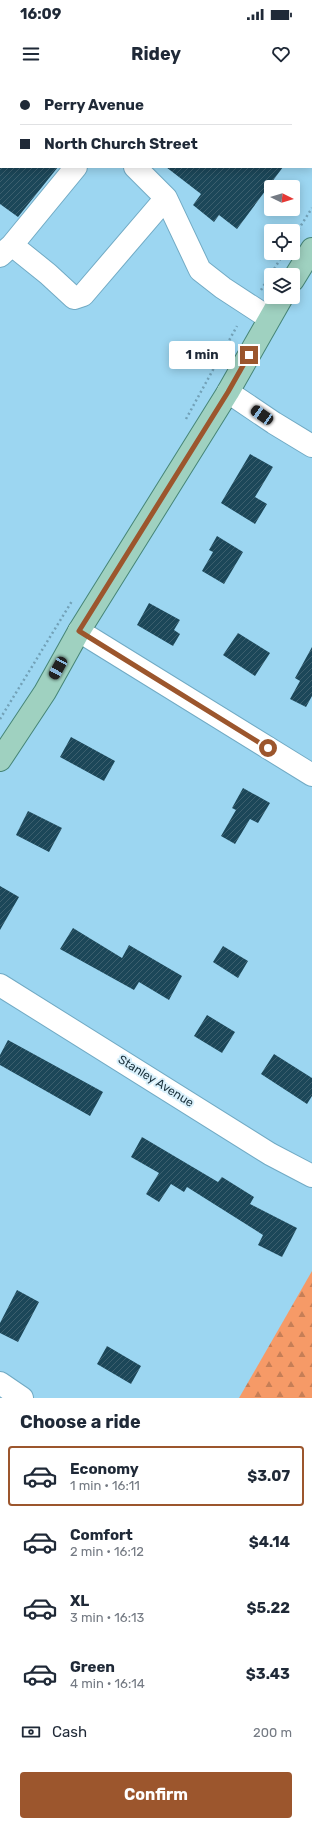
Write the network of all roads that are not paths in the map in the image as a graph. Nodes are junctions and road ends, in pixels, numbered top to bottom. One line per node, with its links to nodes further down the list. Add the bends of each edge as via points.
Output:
1 (75, 168): 5 (street)
2 (136, 168): 3 (street)
3 (166, 198): 5 (street, via 83,295 78,297 74,298 48,274); 8 (street, via 200,270)
4 (312, 249): 6 (main road)
5 (6, 251)
6 (300, 269)
7 (278, 304): 8 (main road)
8 (269, 318): 9 (main road)
9 (228, 392): 10 (street); 11 (main road)
10 (312, 446)
11 (79, 631): 12 (main road, via 45,692); 13 (street)
12 (0, 760)
13 (312, 775)
14 (0, 985): 15 (street, Stanley Avenue, via 270,1154)
15 (312, 1176)
16 (0, 1383): 17 (street)
17 (22, 1398)

